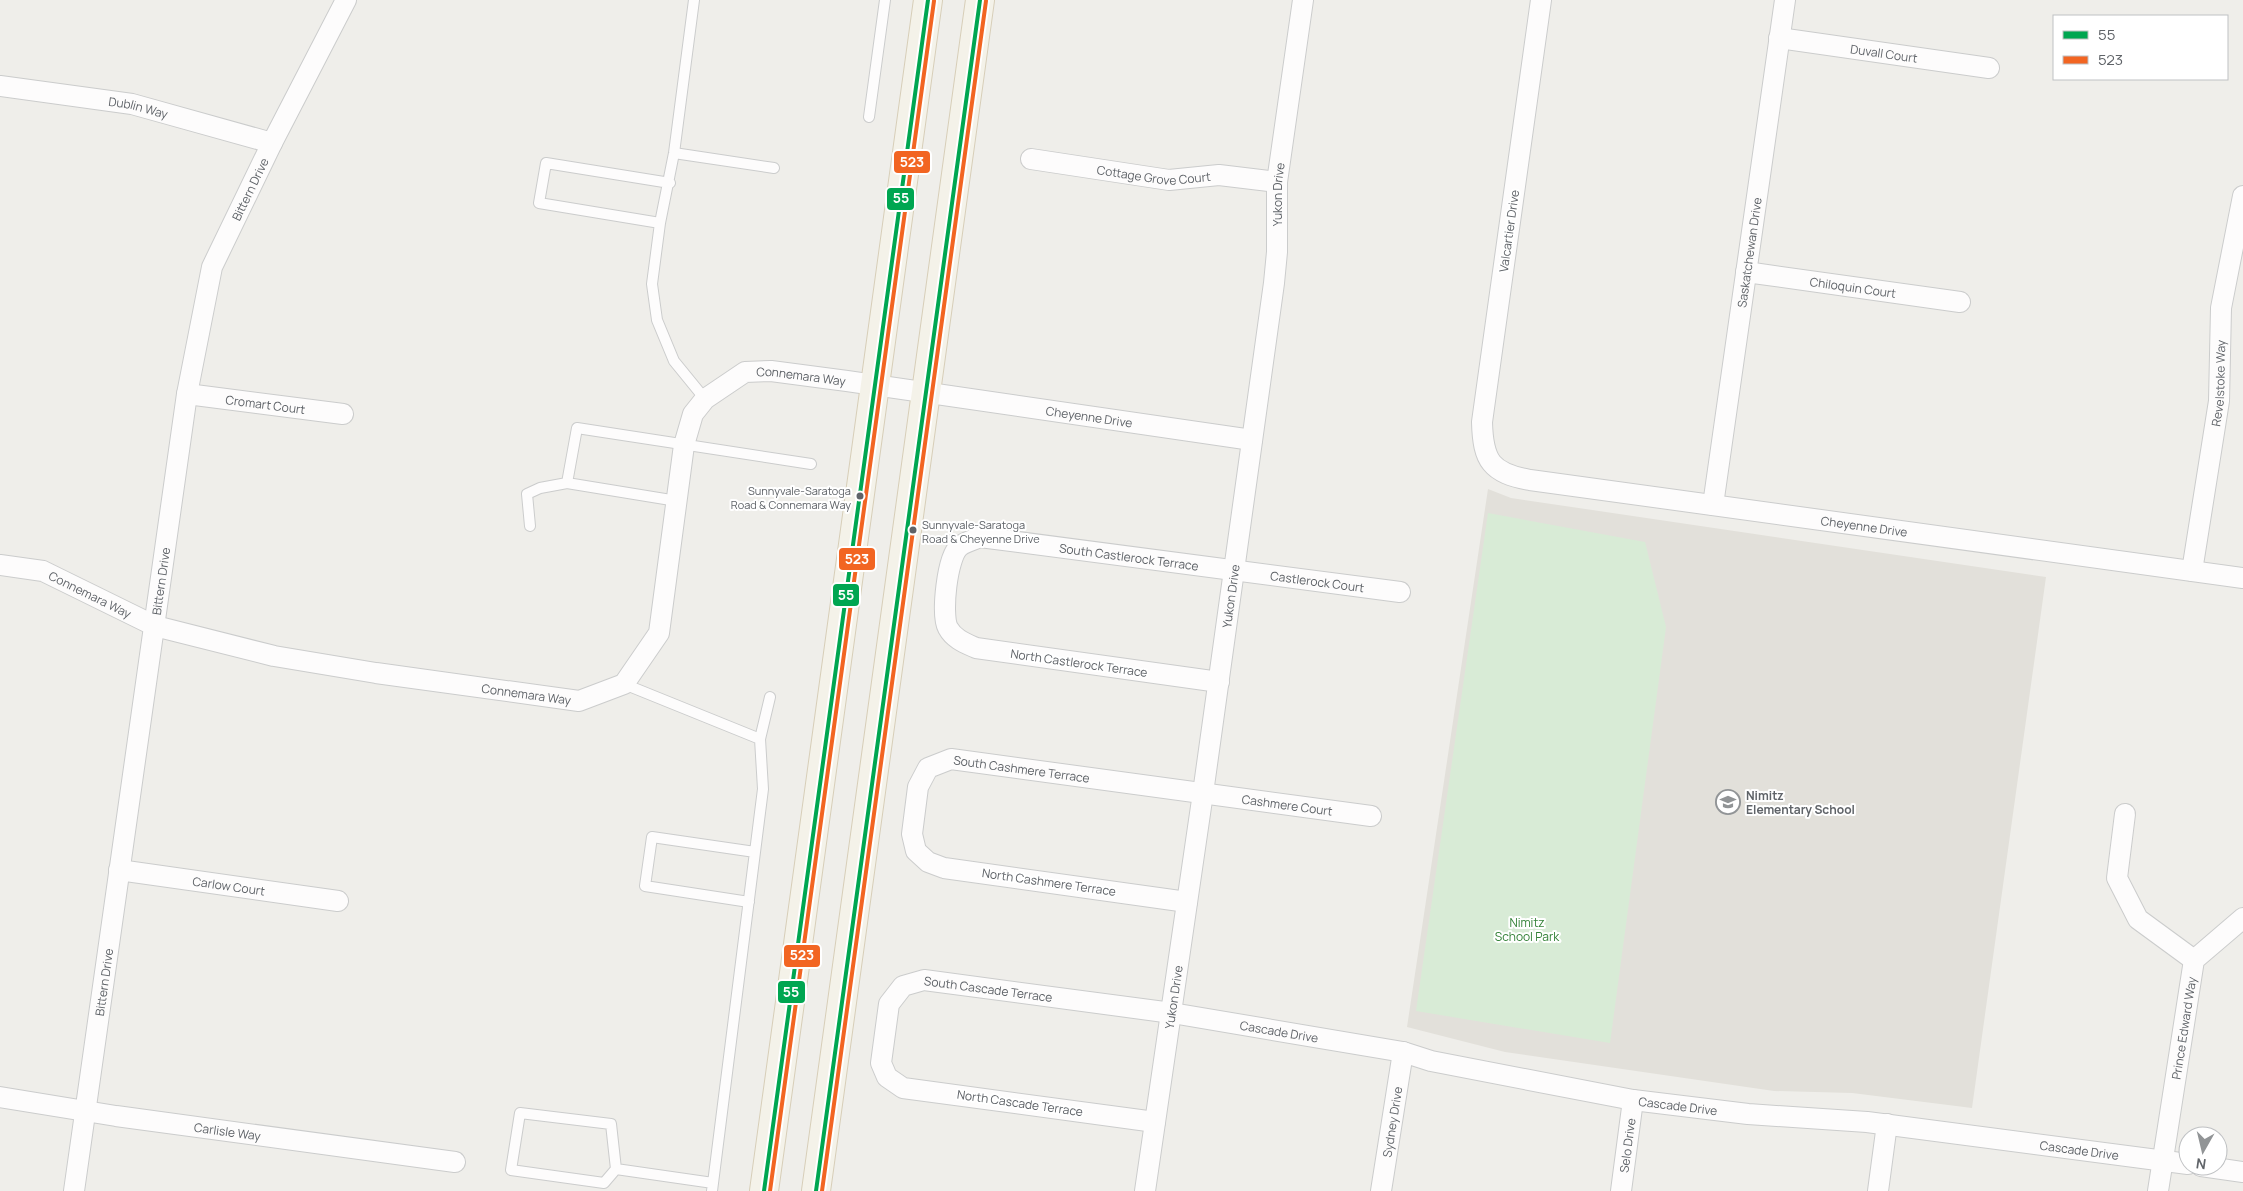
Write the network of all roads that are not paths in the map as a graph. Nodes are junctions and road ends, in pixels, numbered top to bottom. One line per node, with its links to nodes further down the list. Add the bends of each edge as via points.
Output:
1 (346, 0): 13 (street, Bittern Drive)
2 (694, 0): 14 (lane)
3 (885, 0): 12 (lane)
4 (928, 0): 23 (main road)
5 (980, 0): 24 (main road)
6 (1303, 0): 17 (street, Yukon Drive)
7 (1541, 0): 30 (street, Valcartier Drive, via 1482,422 1485,452)
8 (1785, 0): 9 (street, Saskatchewan Drive)
9 (1779, 38): 10 (street, Duvall Court); 21 (street, Saskatchewan Drive)
10 (1989, 68)
11 (0, 86): 13 (street, Dublin Way, via 132,104)
12 (869, 117)
13 (272, 143): 25 (street, Bittern Drive, via 212,268)
14 (674, 153): 16 (lane); 18 (lane)
15 (1031, 160): 17 (street, Cottage Grove Court, via 1169,180 1219,175)
16 (774, 168)
17 (1277, 182): 28 (street, Yukon Drive, via 1277,252)
18 (670, 183): 20 (lane); 20 (lane, via 546,163 539,204)
19 (2243, 196): 38 (street, Revelstoke Way, via 2221,308 2219,401)
20 (660, 222): 26 (lane, via 652,284 658,320 674,361)
21 (1746, 272): 22 (street, Chiloquin Court); 34 (street, Saskatchewan Drive)
22 (1960, 302)
23 (876, 385): 24 (street, Connemara Way); 26 (street, Connemara Way, via 771,371 745,372); 74 (main road)
24 (926, 392): 28 (street, Cheyenne Drive); 75 (main road)
25 (187, 394): 27 (street, Cromart Court); 41 (street, Bittern Drive)
26 (704, 399): 29 (street, Connemara Way, via 693,414)
27 (343, 414)
28 (1252, 440): 37 (street, Yukon Drive)
29 (684, 445): 31 (lane); 32 (lane, via 577,428); 33 (street, Connemara Way)
30 (1490, 461): 34 (street, Cheyenne Drive, via 1511,477)
31 (811, 464)
32 (567, 483): 33 (lane); 35 (lane, via 527,494)
33 (677, 501): 44 (street, Connemara Way, via 659,633)
34 (1712, 505): 38 (street, Cheyenne Drive)
35 (530, 526)
36 (0, 565): 41 (street, Connemara Way, via 43,571)
37 (1234, 571): 40 (street, Castlerock Court); 42 (street, South Castlerock Terrace, via 980,537 959,547 950,563 944,612); 43 (street, Yukon Drive)
38 (2192, 571): 39 (street, Cheyenne Drive)
39 (2243, 578)
40 (1400, 592)
41 (155, 626): 44 (street, Connemara Way, via 274,656 579,701); 52 (street, Bittern Drive)
42 (948, 628): 43 (street, North Castlerock Terrace, via 957,640 976,648)
43 (1219, 682): 47 (street, Yukon Drive)
44 (624, 684): 46 (lane)
45 (770, 697): 46 (lane)
46 (760, 739): 51 (lane, via 763,789)
47 (1204, 793): 49 (street, Cashmere Court); 50 (street, South Cashmere Terrace, via 952,759 928,768 918,787 912,834); 55 (street, Yukon Drive)
48 (2125, 814): 57 (street, via 2116,878 2138,919)
49 (1371, 816)
50 (916, 851): 55 (street, North Cashmere Terrace, via 928,862 944,868)
51 (755, 852): 54 (lane); 54 (lane, via 652,837 645,886)
52 (119, 870): 53 (street, Carlow Court); 63 (street, Bittern Drive)
53 (338, 901)
54 (749, 902): 72 (lane)
55 (1187, 902): 58 (street, Yukon Drive)
56 (2243, 918): 57 (street, Prince Edward Way)
57 (2194, 960): 66 (street, Prince Edward Way)
58 (1172, 1013): 59 (street, Cascade Drive); 60 (street, South Cascade Terrace, via 924,980 903,986 889,1004 881,1063); 64 (street, Yukon Drive)
59 (1402, 1052): 62 (street, Cascade Drive, via 1431,1061); 77 (street, Sydney Drive)
60 (887, 1078): 64 (street, North Cascade Terrace, via 903,1088)
61 (0, 1097): 63 (street, Carlisle Way)
62 (1633, 1100): 65 (street, Cascade Drive, via 1748,1114); 78 (street, Selo Drive)
63 (84, 1111): 67 (street, Carlisle Way); 73 (street, Bittern Drive)
64 (1155, 1122): 76 (street, Yukon Drive)
65 (1887, 1124): 66 (street, Cascade Drive); 79 (street)
66 (2162, 1160): 68 (street, Cascade Drive); 80 (street, Prince Edward Way)
67 (456, 1162)
68 (2178, 1162)
69 (616, 1169): 69 (lane, via 611,1124 520,1113 511,1170 604,1183); 72 (lane)
70 (2228, 1170): 71 (street)
71 (2243, 1172)
72 (712, 1187)
73 (74, 1191)
74 (764, 1191)
75 (816, 1191)
76 (1145, 1191)
77 (1381, 1191)
78 (1621, 1191)
79 (1878, 1191)
80 (2158, 1191)

